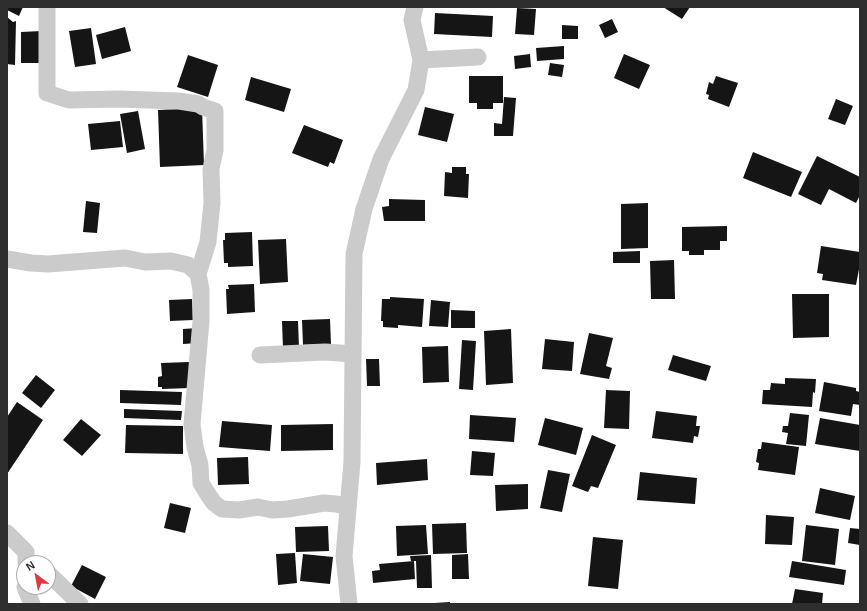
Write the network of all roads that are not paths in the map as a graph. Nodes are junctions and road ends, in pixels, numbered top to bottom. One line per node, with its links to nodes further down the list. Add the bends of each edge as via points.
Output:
1 (47, 7): 6 (street, via 47,93 69,100 119,99 198,104 215,111 215,150 211,169 212,203 208,242)
2 (416, 7): 4 (street, via 412,20)
3 (478, 57): 4 (street)
4 (421, 60): 7 (street, via 416,90 382,159 364,209 354,254)
5 (7, 259): 6 (street, via 48,264 125,258 145,262 171,261 188,264)
6 (198, 274): 9 (street, via 201,321 192,424 201,484 214,503 227,509 288,509 324,502)
7 (353, 354): 8 (street, via 325,352); 9 (street, via 352,462)
8 (260, 355)
9 (348, 507): 14 (street, via 344,556)
10 (7, 533): 11 (street)
11 (26, 555)
12 (56, 581): 13 (street)
13 (80, 604)
14 (349, 604)

